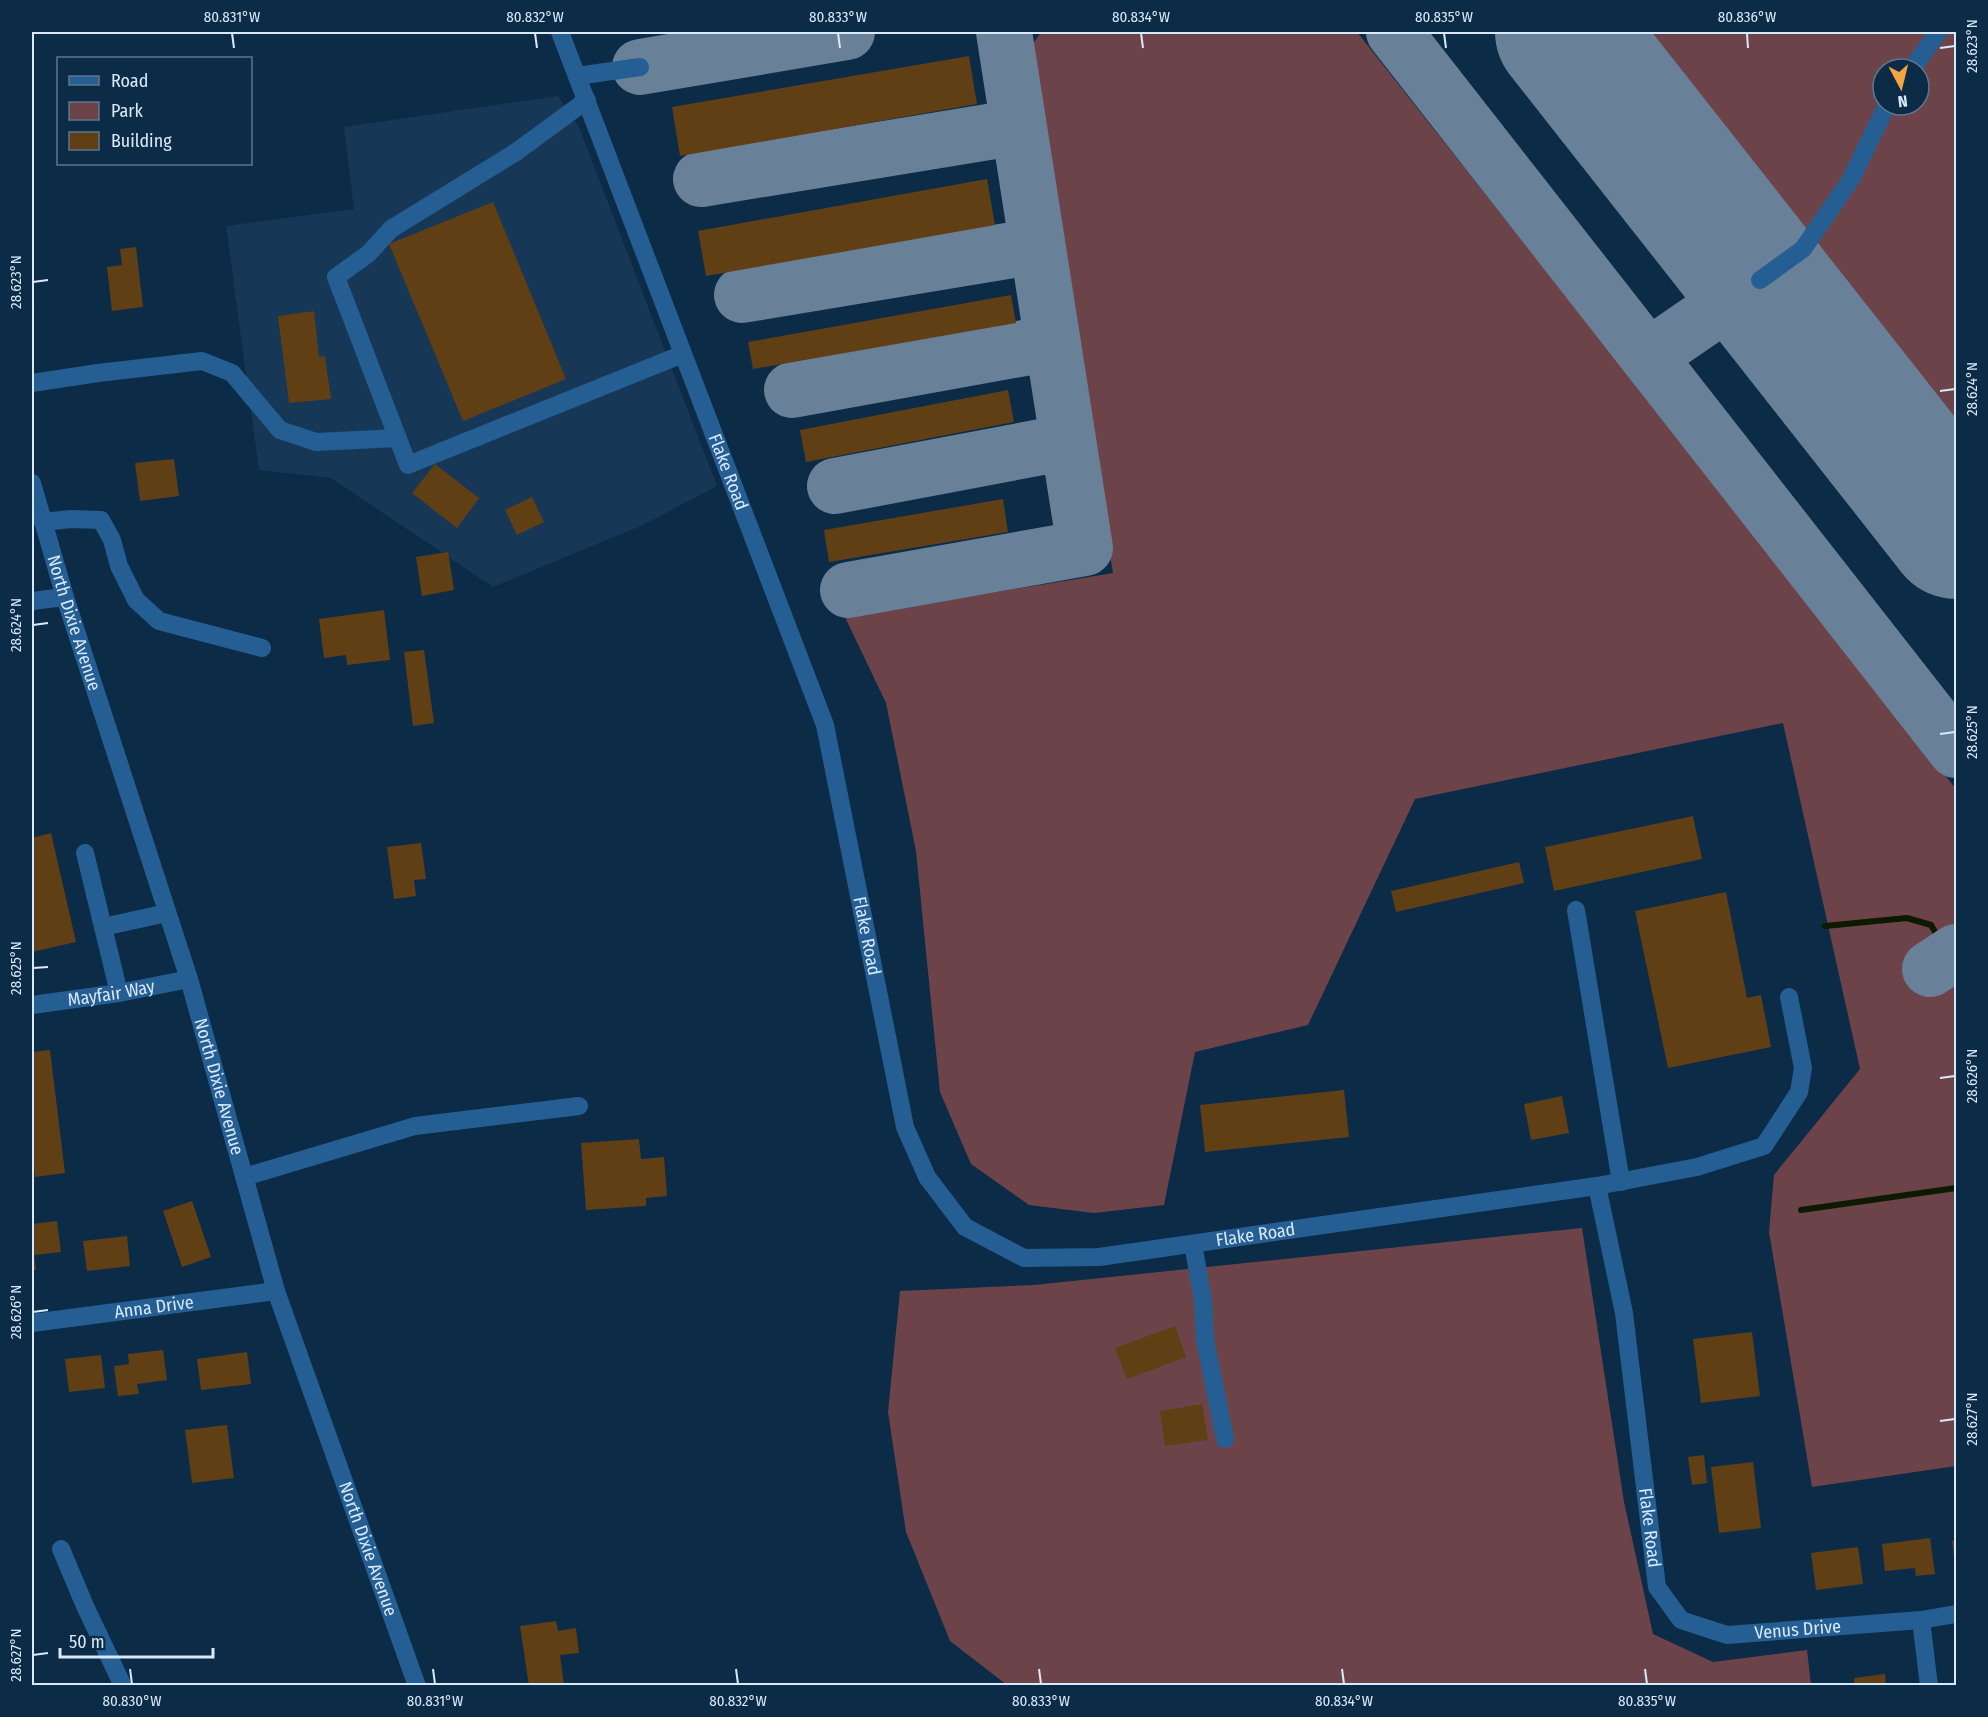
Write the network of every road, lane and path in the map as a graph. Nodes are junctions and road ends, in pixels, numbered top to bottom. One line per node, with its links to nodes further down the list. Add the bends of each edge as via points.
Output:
1 (560, 32): 5 (street, Flake Road)
2 (1938, 32): 3 (street)
3 (1920, 57)
4 (640, 67): 5 (street)
5 (577, 75): 6 (street, Flake Road)
6 (586, 100): 9 (street, Flake Road); 11 (street, via 516,152 391,230 368,254 336,277)
7 (1880, 117): 8 (street, via 1851,179 1803,249)
8 (1760, 280)
9 (683, 354): 11 (street, via 408,465); 29 (street, Flake Road, via 825,725 905,1127 927,1177 965,1227 1024,1258 1099,1257)
10 (32, 383): 11 (street, via 202,362 232,373 280,430 316,441)
11 (398, 438)
12 (32, 483): 13 (street, North Dixie Avenue)
13 (43, 522): 14 (street, North Dixie Avenue); 16 (street, via 101,520 136,600 159,621)
14 (65, 597): 15 (street); 19 (street, North Dixie Avenue)
15 (32, 601)
16 (262, 648)
17 (85, 853): 20 (street)
18 (1576, 910): 27 (street)
19 (167, 913): 20 (street); 21 (street, North Dixie Avenue)
20 (103, 927): 22 (street)
21 (189, 979): 22 (street, Mayfair Way); 26 (street, North Dixie Avenue)
22 (119, 993): 24 (street, Mayfair Way)
23 (1789, 997): 27 (street, Flake Road, via 1803,1068 1799,1092 1764,1146 1697,1167)
24 (32, 1005)
25 (579, 1106): 26 (street, via 415,1126)
26 (244, 1177): 30 (street, North Dixie Avenue)
27 (1621, 1182): 28 (street, Flake Road)
28 (1597, 1186): 29 (street, Flake Road); 34 (street, Flake Road, via 1624,1313)
29 (1193, 1244): 32 (street, via 1203,1300 1205,1341)
30 (276, 1291): 31 (street, Anna Drive); 38 (street, North Dixie Avenue)
31 (32, 1323)
32 (1225, 1439)
33 (61, 1548): 37 (street)
34 (1657, 1587): 36 (street, Venus Drive, via 1681,1620 1727,1635)
35 (1956, 1614): 36 (street, Venus Drive)
36 (1921, 1620): 39 (street)
37 (123, 1686)
38 (417, 1686)
39 (1929, 1686)

